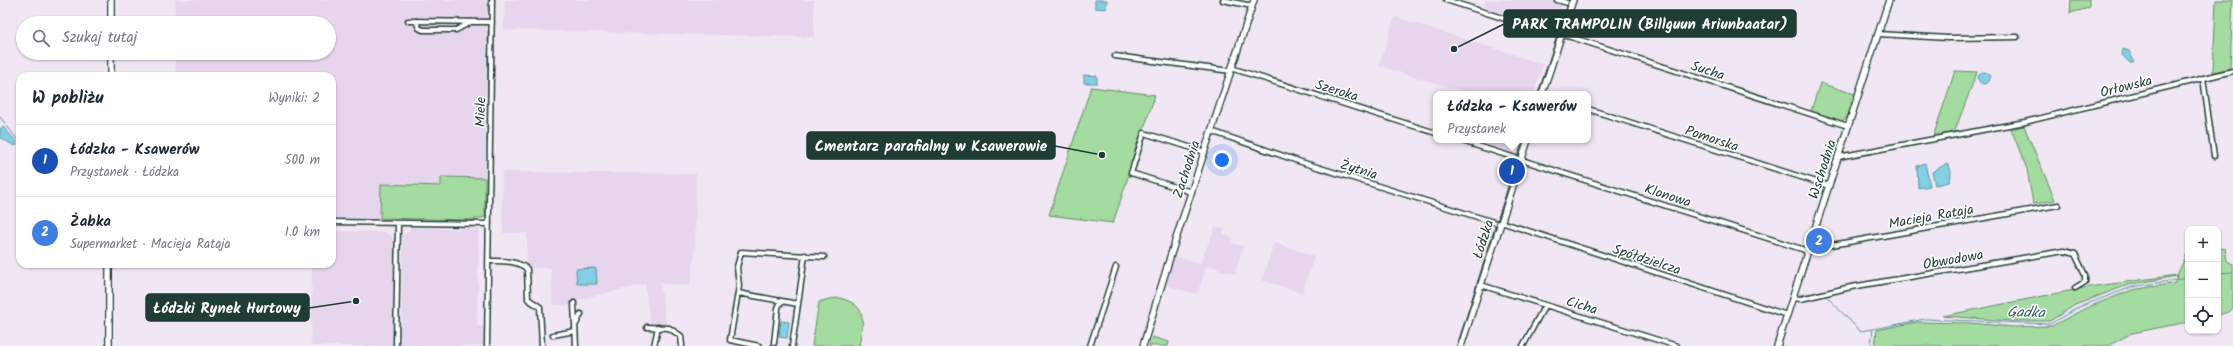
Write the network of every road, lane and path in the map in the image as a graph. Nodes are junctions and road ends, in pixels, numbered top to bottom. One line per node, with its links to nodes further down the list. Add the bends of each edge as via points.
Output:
1 (111, 0): 10 (street)
2 (492, 0): 14 (street, Miele)
3 (1224, 0): 9 (street)
4 (1254, 0): 9 (street, Zachodnia)
5 (1446, 0): 16 (street, Sucha)
6 (1557, 0): 8 (street)
7 (1889, 0): 15 (street, Wschodnia)
8 (1572, 2): 16 (street)
9 (1252, 6): 20 (street, Zachodnia)
10 (111, 16)
11 (408, 21): 12 (street)
12 (416, 21): 13 (street); 13 (street, via 423,30 456,30)
13 (472, 22): 14 (street)
14 (492, 22): 41 (street, Miele)
15 (1878, 34): 17 (street, via 1948,38); 26 (street, Wschodnia)
16 (1561, 35): 24 (street); 26 (street, Sucha)
17 (2017, 36)
18 (1115, 56): 20 (street, Szeroka)
19 (111, 60): 22 (street)
20 (1231, 70): 27 (street, Zachodnia); 28 (street, Szeroka)
21 (2233, 71): 23 (street, Orłowska)
22 (111, 72)
23 (2203, 78): 32 (street); 33 (street, Orłowska, via 2025,122)
24 (1543, 91)
25 (1591, 110): 35 (street, Pomorska)
26 (1848, 126): 33 (street, Wschodnia)
27 (1212, 131): 31 (street, Zachodnia); 40 (street, Żytnia, via 1294,160)
28 (1433, 132)
29 (1468, 143): 34 (street)
30 (1527, 143): 34 (street, Łódzka)
31 (1205, 152): 36 (street, Zachodnia); 36 (street, via 1144,133 1131,173)
32 (2214, 156)
33 (1838, 157): 35 (street, Wschodnia)
34 (1522, 160): 40 (street, Łódzka); 42 (street, Klonowa)
35 (1829, 186): 42 (street, Wschodnia)
36 (1192, 192): 73 (street, Zachodnia)
37 (2058, 205): 42 (street, Macieja Rataja)
38 (336, 222): 39 (street)
39 (398, 223): 41 (street); 64 (street)
40 (1501, 223): 48 (street, Łódzka); 57 (street, Spółdzielcza)
41 (489, 224): 45 (street, Miele)
42 (1808, 250): 51 (street, Wschodnia)
43 (805, 255): 44 (street); 50 (street, via 741,252 737,267); 54 (street)
44 (824, 257)
45 (489, 261): 65 (street, Miele); 66 (street, via 508,261 526,269 528,299 540,307)
46 (1116, 267): 72 (street)
47 (109, 268): 63 (street)
48 (1481, 285): 55 (street, Cicha); 74 (street, Łódzka)
49 (2075, 288): 51 (street, Obwodowa, via 2085,282 2085,275 2075,254 2064,251 1801,299)
50 (738, 293): 52 (street); 70 (street, via 730,340)
51 (1793, 298): 57 (street, Wschodnia)
52 (781, 301): 54 (street); 62 (street)
53 (574, 303): 60 (street)
54 (798, 304): 71 (street)
55 (1545, 305): 75 (street); 76 (street, Cicha)
56 (581, 314): 60 (street)
57 (1787, 315): 77 (street, Wschodnia)
58 (647, 327): 59 (street)
59 (658, 327): 68 (street); 69 (street, via 677,332 681,336)
60 (575, 329): 61 (street); 67 (street)
61 (553, 336)
62 (774, 343)
63 (109, 346)
64 (396, 346)
65 (487, 346)
66 (542, 346)
67 (576, 346)
68 (654, 346)
69 (682, 346)
70 (760, 346)
71 (792, 346)
72 (1090, 346)
73 (1143, 346)
74 (1461, 346)
75 (1523, 346)
76 (1677, 346)
77 (1778, 346)

